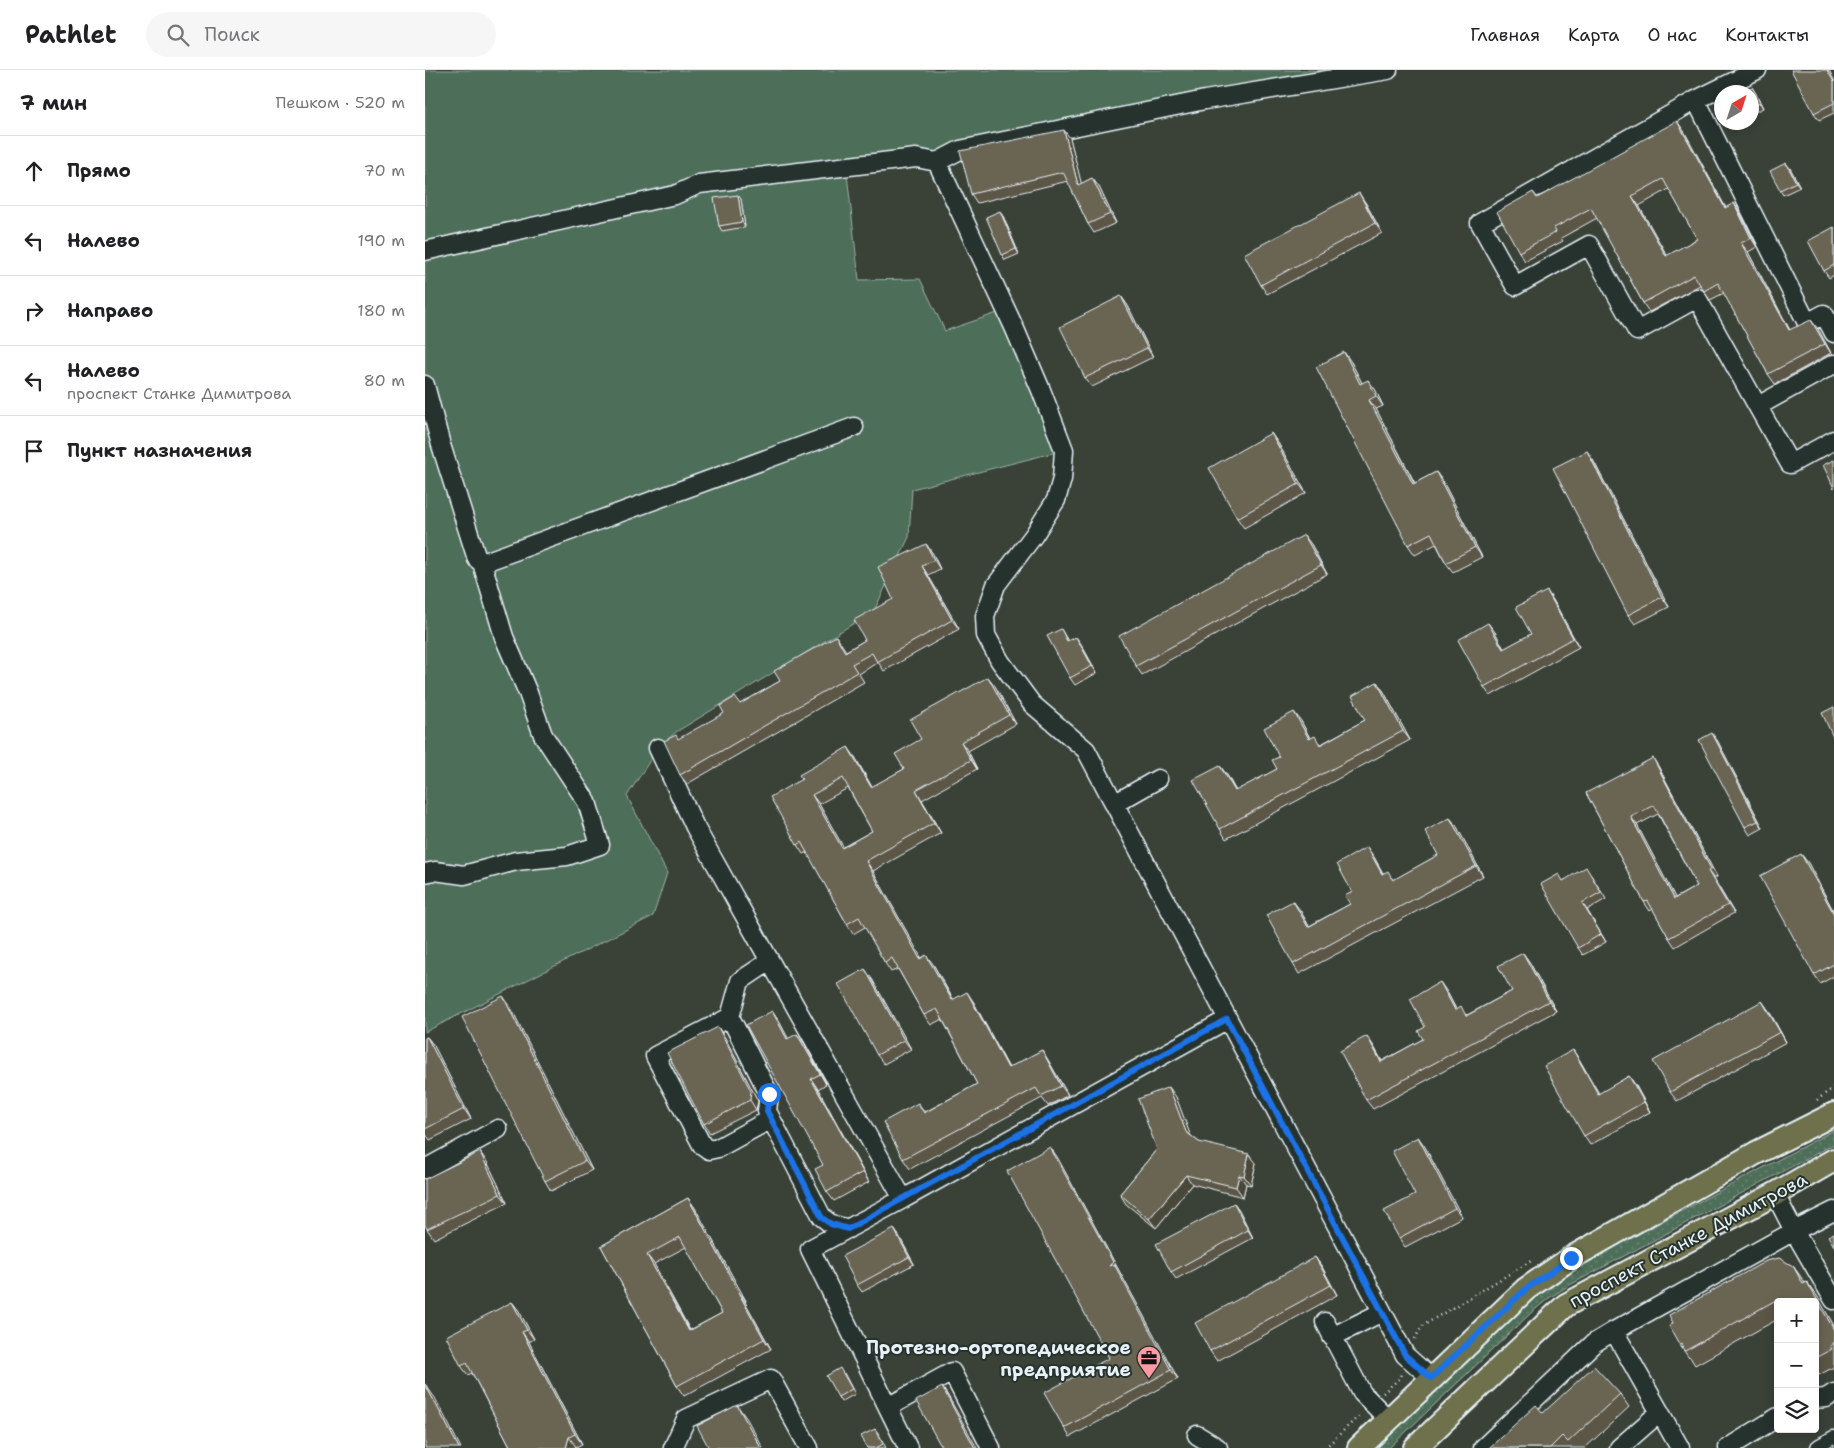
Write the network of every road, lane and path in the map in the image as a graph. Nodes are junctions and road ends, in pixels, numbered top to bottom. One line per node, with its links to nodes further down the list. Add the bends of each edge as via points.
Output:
1 (1388, 70): 4 (street, via 1205,100 969,148)
2 (1757, 70): 3 (street)
3 (1695, 100): 6 (street, via 1807,323 1824,314); 9 (street, via 1480,224 1515,286 1589,245 1637,331 1697,298)
4 (937, 162): 5 (street, via 915,158 699,184 675,195); 15 (street, via 1014,327 1064,450 1056,500 996,584 985,616 986,635 1000,661 1032,704 1086,750)
5 (425, 251)
6 (1834, 333)
7 (1834, 364): 9 (street)
8 (425, 385): 12 (street, via 477,559)
9 (1758, 406): 11 (street, via 1790,464)
10 (854, 427): 12 (street)
11 (1834, 440)
12 (482, 563): 16 (street, via 504,638 543,735 587,802 600,845 567,856 515,861 464,875 435,871)
13 (658, 748): 17 (street, via 695,827)
14 (1158, 779): 15 (street)
15 (1114, 804): 19 (street)
16 (425, 873)
17 (770, 961): 18 (street, via 740,981); 26 (street)
18 (730, 1017): 21 (street, via 769,1094 767,1111); 21 (street, via 655,1056 702,1145 709,1150)
19 (1227, 1019): 26 (street); 31 (street)
20 (1834, 1114): 33 (main road, проспект Станке Димитрова, via 1755,1153 1571,1258 1526,1289)
21 (771, 1119): 28 (street, via 822,1218)
22 (498, 1129): 24 (street)
23 (1834, 1160): 25 (main road, проспект Станке Димитрова)
24 (425, 1169)
25 (1775, 1194): 29 (street); 48 (main road, проспект Станке Димитрова, via 1566,1305)
26 (903, 1199): 28 (street)
27 (1834, 1210): 29 (street)
28 (848, 1229): 36 (street, via 810,1249)
29 (1794, 1231): 30 (street); 32 (street)
30 (1834, 1300)
31 (1383, 1312): 33 (street, via 1405,1355); 38 (street, via 1328,1330 1361,1393)
32 (1614, 1331): 37 (street); 49 (street, via 1594,1343)
33 (1431, 1378): 38 (main road, проспект Станке Димитрова)
34 (1834, 1393): 35 (street)
35 (1819, 1399)
36 (888, 1407): 44 (street); 45 (street, via 952,1372)
37 (1660, 1412): 50 (street); 51 (street)
38 (1389, 1419): 47 (main road, проспект Станке Димитрова)
39 (1774, 1419): 52 (street)
40 (1197, 1435): 46 (street)
41 (1834, 1440): 53 (street)
42 (673, 1448): 43 (street, via 687,1419 771,1379)
43 (809, 1448)
44 (909, 1448)
45 (991, 1448)
46 (1218, 1448)
47 (1359, 1448)
48 (1415, 1448)
49 (1483, 1448)
50 (1619, 1448)
51 (1680, 1448)
52 (1728, 1448)
53 (1820, 1448)

